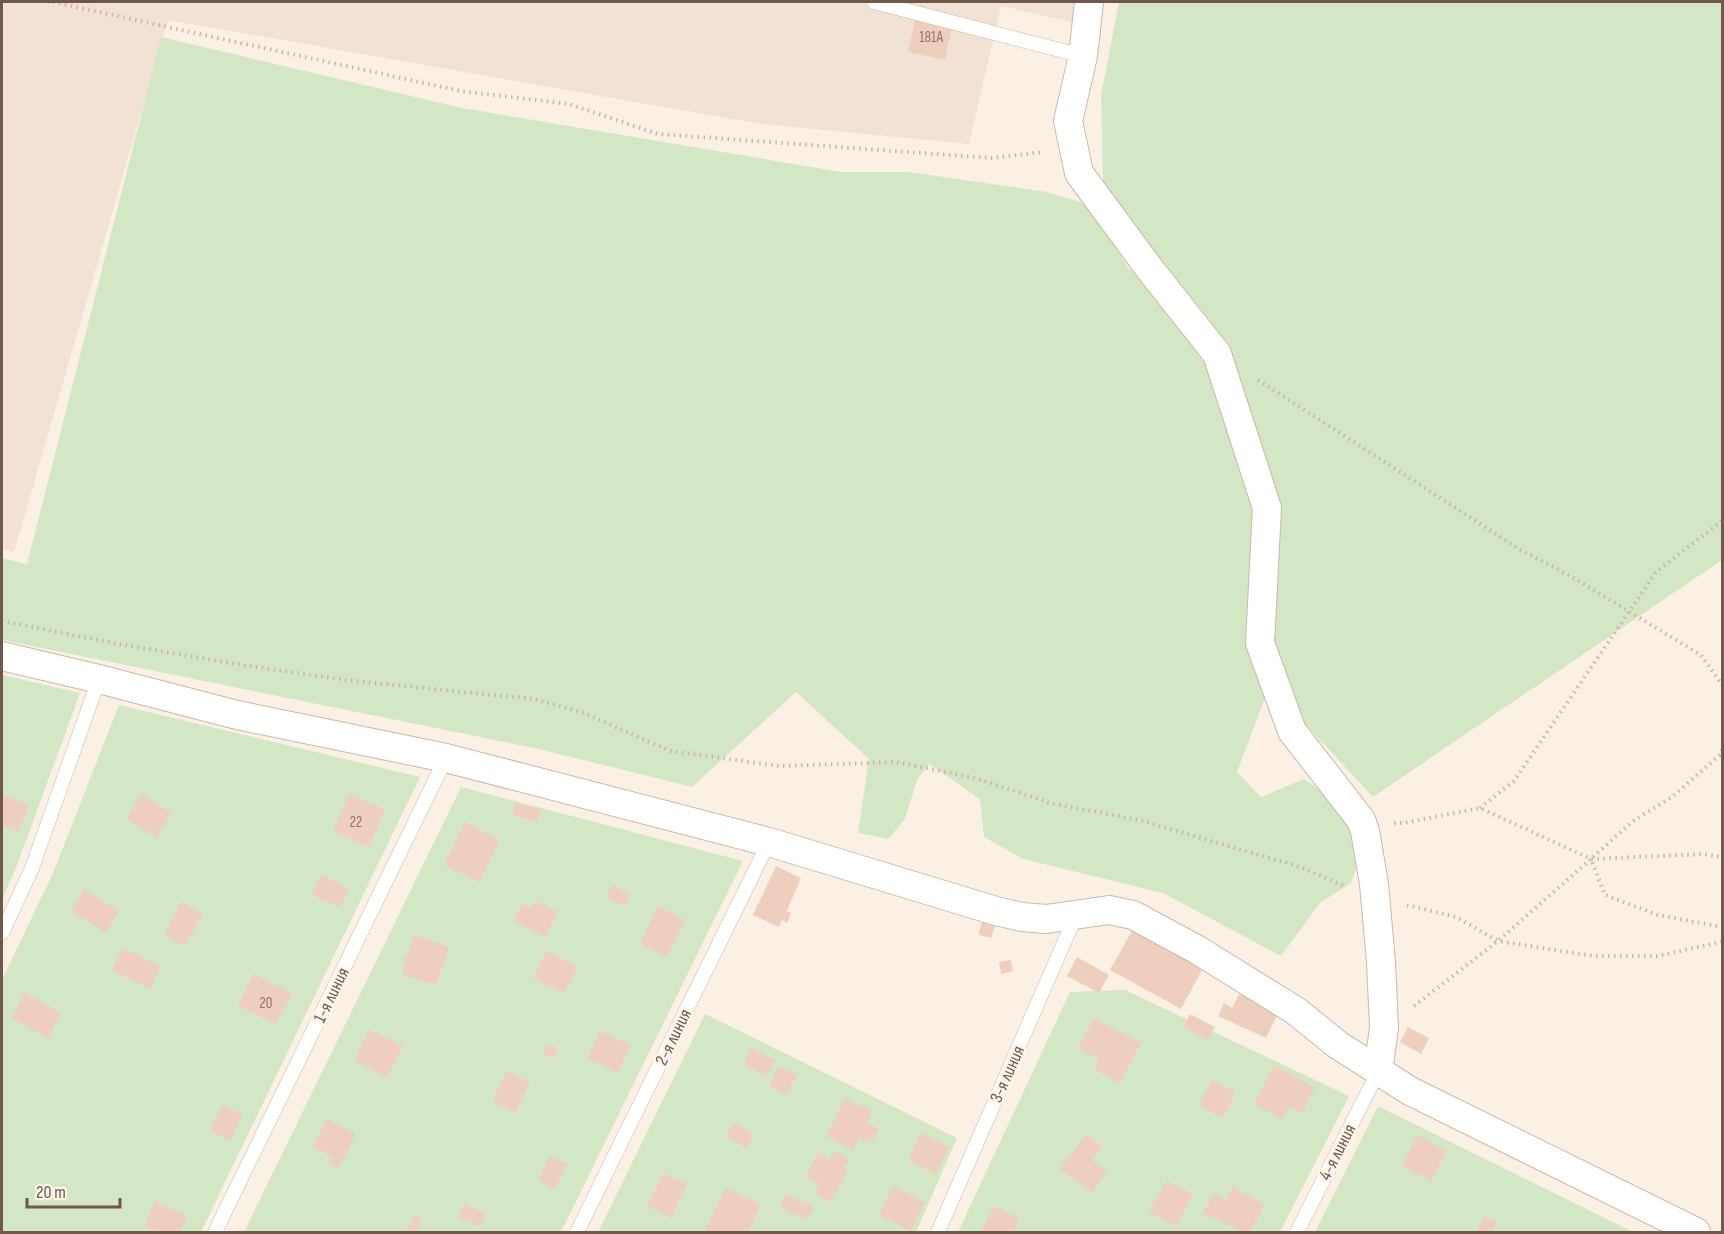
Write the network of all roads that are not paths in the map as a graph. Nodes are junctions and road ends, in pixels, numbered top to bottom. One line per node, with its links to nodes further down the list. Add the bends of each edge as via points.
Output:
1 (873, 2): 3 (lane)
2 (1089, 2): 3 (street)
3 (1083, 56): 10 (street, via 1068,121 1079,173 1217,354 1267,508 1260,643 1292,731 1361,820 1365,831 1375,897 1384,1028)
4 (2, 656): 5 (street)
5 (99, 679): 6 (street, via 237,715); 9 (lane, via 32,868)
6 (446, 758): 7 (street); 11 (lane, 1-я линия)
7 (769, 842): 8 (street, via 996,911 1046,919); 12 (lane, 2-я линия)
8 (1076, 915): 10 (street, via 1109,910 1133,915 1296,1011); 13 (lane, 3-я линия)
9 (2, 933)
10 (1378, 1072): 14 (lane, 4-я линия); 15 (street, via 1661,1220)
11 (215, 1233)
12 (577, 1233)
13 (938, 1233)
14 (1297, 1233)
15 (1696, 1233)

